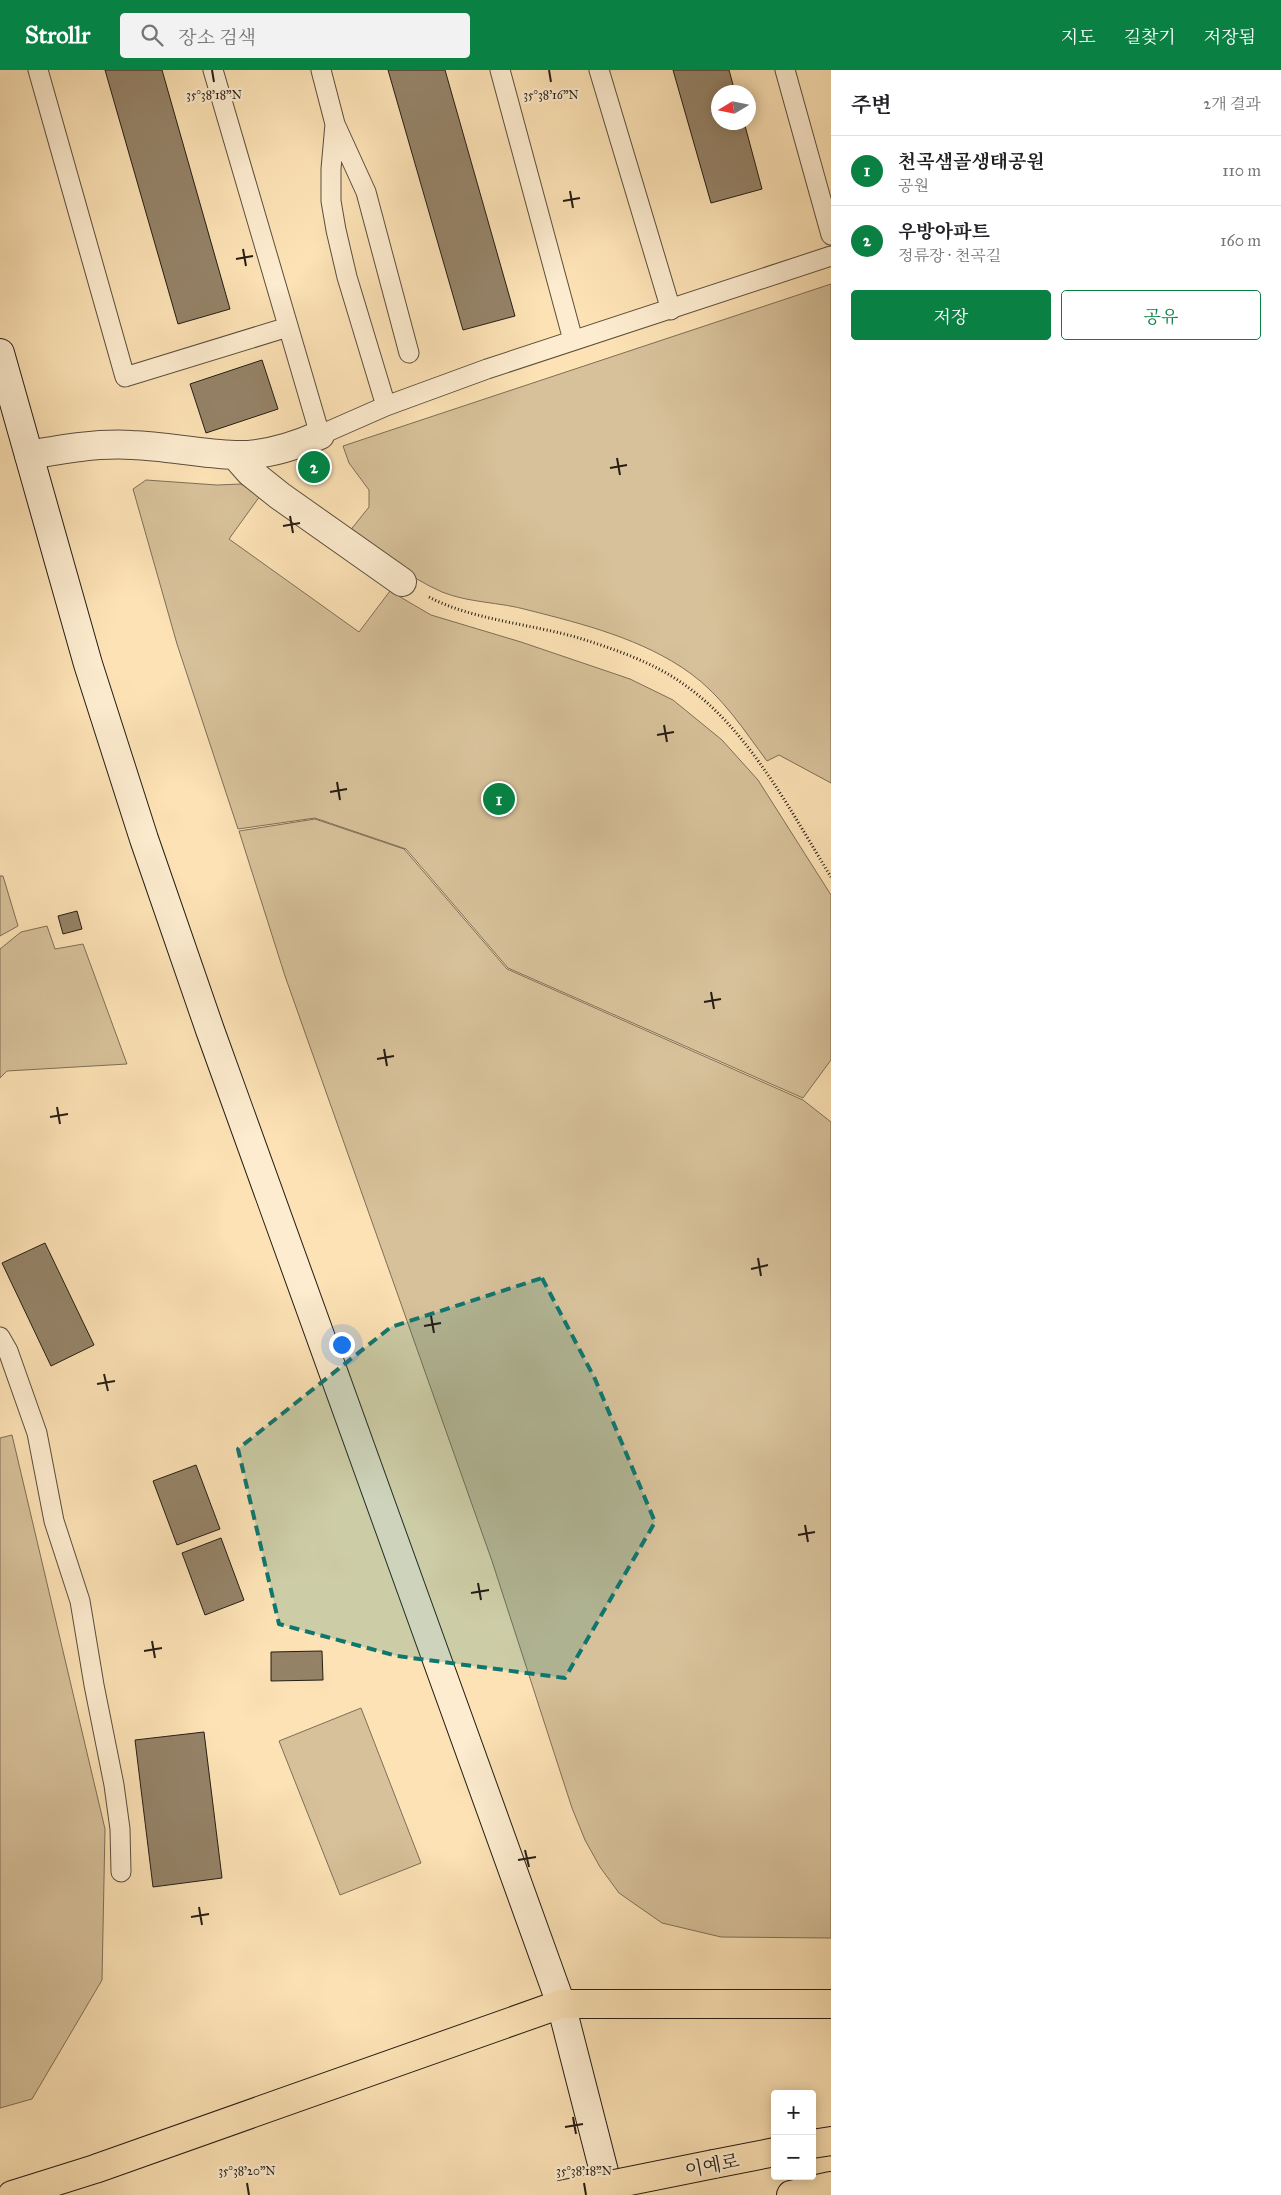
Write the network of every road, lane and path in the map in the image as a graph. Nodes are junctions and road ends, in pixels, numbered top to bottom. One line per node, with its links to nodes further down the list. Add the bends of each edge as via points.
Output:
1 (38, 70): 11 (lane, via 125,377)
2 (213, 70): 11 (lane)
3 (321, 70): 7 (lane)
4 (500, 70): 12 (lane)
5 (599, 70): 10 (lane)
6 (785, 70): 8 (lane)
7 (335, 124): 14 (lane, via 366,192); 15 (lane, via 330,169 334,220 347,277)
8 (831, 235)
9 (831, 256): 10 (lane)
10 (671, 310): 12 (lane)
11 (288, 327): 16 (lane)
12 (573, 340): 15 (lane)
13 (0, 352): 17 (street)
14 (409, 353)
15 (386, 406): 16 (lane)
16 (320, 435): 18 (street, via 280,450)
17 (29, 455): 18 (street, via 100,444); 23 (street, via 88,664 144,839)
18 (235, 455): 19 (street, via 280,496)
19 (402, 582): 20 (path, via 440,603 578,638 625,654 682,683 712,707 759,764)
20 (831, 877)
21 (0, 1336): 22 (lane, via 37,1433 54,1521 80,1602 114,1784)
22 (121, 1872)
23 (561, 2004): 24 (highway); 29 (highway, via 95,2169); 31 (street)
24 (831, 2004)
25 (831, 2141): 26 (highway)
26 (816, 2143)
27 (771, 2153): 30 (highway, 이예로, bridge)
28 (831, 2186): 32 (highway)
29 (12, 2195)
30 (560, 2195)
31 (610, 2195)
32 (791, 2195)

